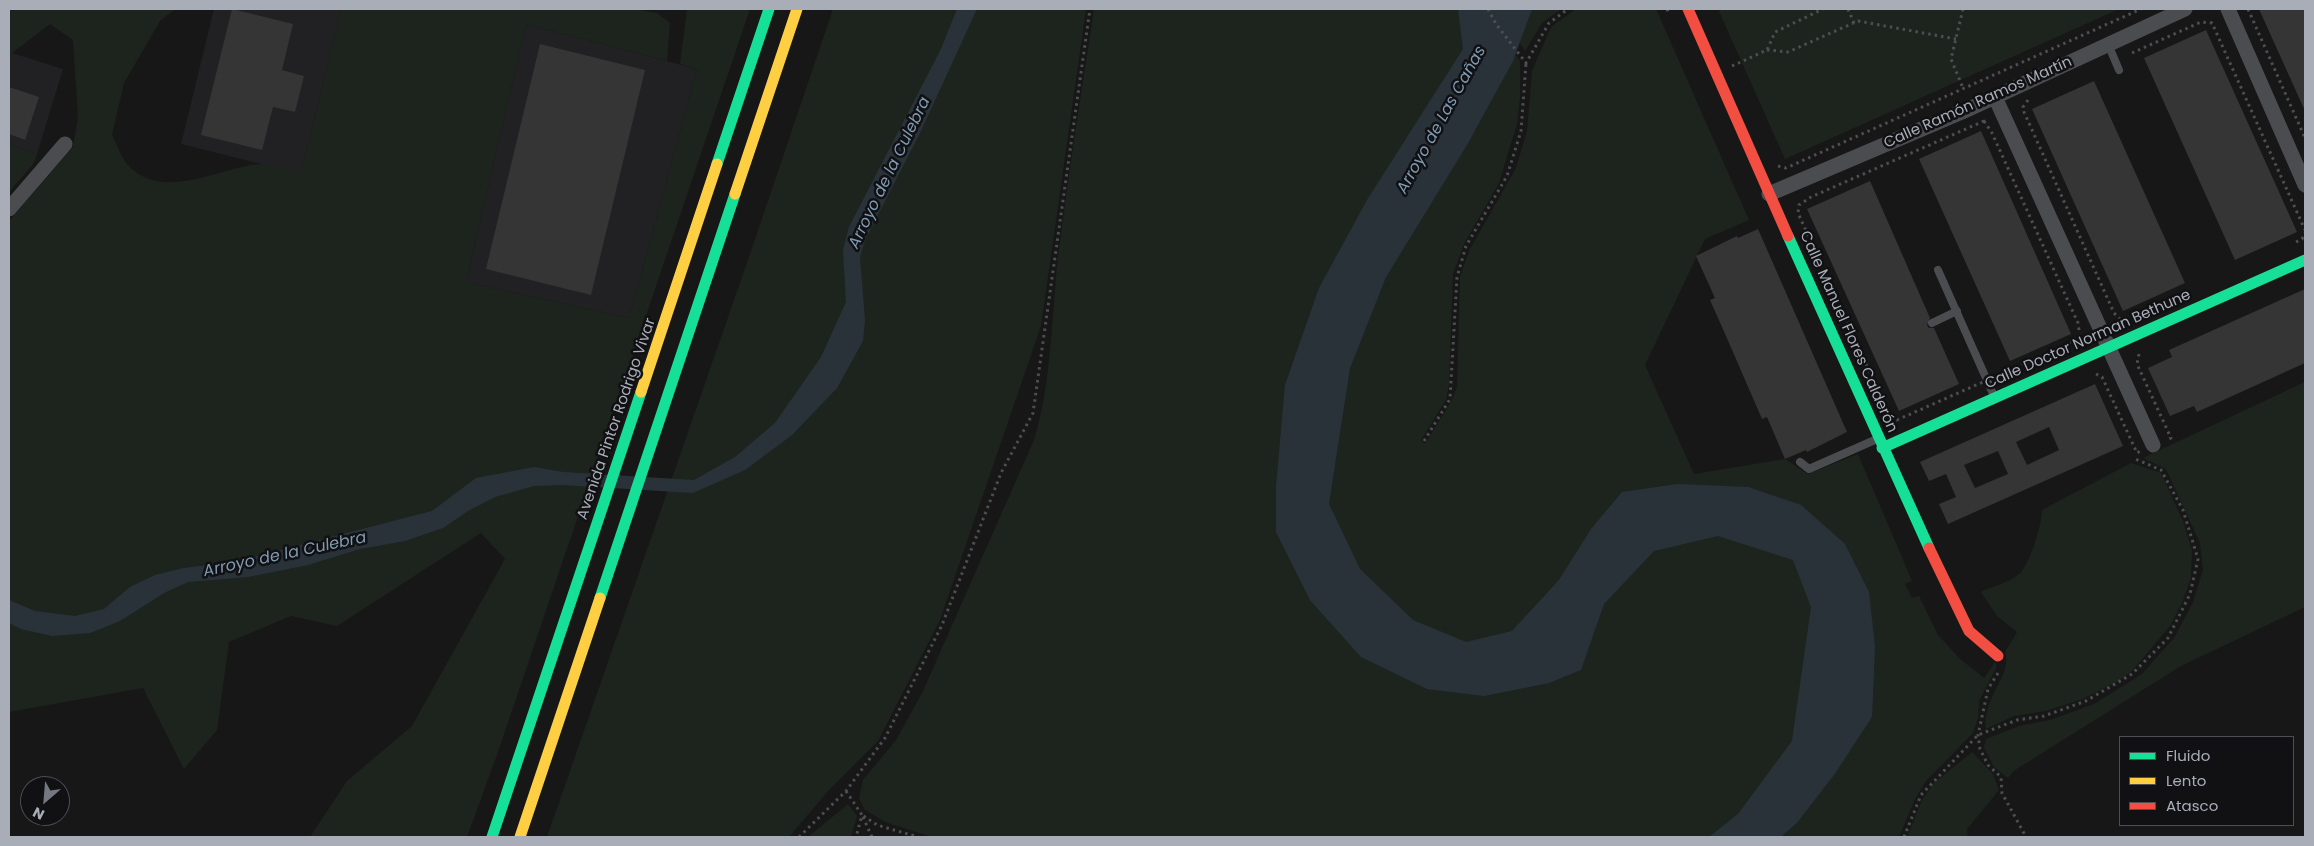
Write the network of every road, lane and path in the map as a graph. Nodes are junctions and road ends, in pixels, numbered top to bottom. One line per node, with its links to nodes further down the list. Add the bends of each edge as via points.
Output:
1 (769, 9): 54 (main road, Avenida Pintor Rodrigo Vivar)
2 (797, 9): 55 (main road)
3 (1090, 9): 52 (path, via 1033,413 1001,473 942,625 885,738)
4 (1488, 9): 20 (path)
5 (1568, 9): 20 (path, via 1549,24)
6 (1688, 9): 23 (main road, Calle Manuel Flores Calderón)
7 (1824, 9): 17 (path, via 1775,32)
8 (1848, 9): 14 (path)
9 (1963, 9): 15 (path)
10 (2141, 9): 25 (path)
11 (2184, 9): 16 (street, Calle Ramón Ramos Martín)
12 (2228, 9): 31 (street)
13 (2248, 9): 28 (path)
14 (1854, 22): 15 (path); 17 (path, via 1788,52)
15 (1956, 39): 25 (path, via 1952,59)
16 (2108, 44): 19 (lane); 26 (street, Calle Ramón Ramos Martín)
17 (1767, 50): 21 (path)
18 (1729, 58): 21 (path)
19 (2115, 60): 22 (lane); 34 (path, via 2200,22 2212,22)
20 (1526, 63): 45 (path, via 1521,131 1507,176 1466,246 1456,277 1450,399)
21 (1732, 66): 23 (path); 24 (path)
22 (2119, 70)
23 (1717, 73): 32 (main road, Calle Manuel Flores Calderón)
24 (1736, 74)
25 (1963, 88): 30 (path, via 1786,168)
26 (1995, 97): 32 (street, Calle Ramón Ramos Martín); 41 (street)
27 (2032, 98): 39 (path, via 2025,103 2024,112 2114,313 2120,319)
28 (2305, 138)
29 (65, 144): 33 (street)
30 (1776, 164)
31 (2305, 185)
32 (1769, 194): 46 (main road, Calle Manuel Flores Calderón)
33 (9, 209)
34 (2305, 232): 35 (path, via 2302,239)
35 (2289, 246)
36 (2305, 260): 41 (main road, Calle Doctor Norman Bethune)
37 (1938, 270): 38 (lane)
38 (1957, 310): 40 (lane); 44 (lane)
39 (2129, 317)
40 (1932, 323)
41 (2108, 348): 44 (main road, Calle Doctor Norman Bethune); 47 (street)
42 (2145, 350): 47 (path, via 2137,357 2137,364 2171,438)
43 (2093, 374): 47 (path, via 2102,377 2137,453)
44 (1995, 398): 46 (main road, Calle Doctor Norman Bethune)
45 (1424, 440)
46 (1880, 443): 49 (lane, via 1809,469); 50 (main road, Calle Manuel Flores Calderón, via 1969,631)
47 (2153, 445)
48 (2133, 458): 51 (path, via 2161,470 2183,510 2198,559 2190,594 2168,638 2132,674 2086,701 2044,716 2017,720)
49 (1800, 462)
50 (1998, 656): 51 (path, via 2000,669 1988,689)
51 (1978, 735): 60 (path, via 1921,796); 61 (path, via 1980,749 1988,765 2001,777 2002,793)
52 (846, 791): 53 (path); 56 (path)
53 (862, 815): 57 (path); 58 (path); 59 (path, via 877,825)
54 (492, 837)
55 (520, 837)
56 (799, 837)
57 (856, 837)
58 (872, 837)
59 (918, 837)
60 (1904, 837)
61 (2026, 837)

